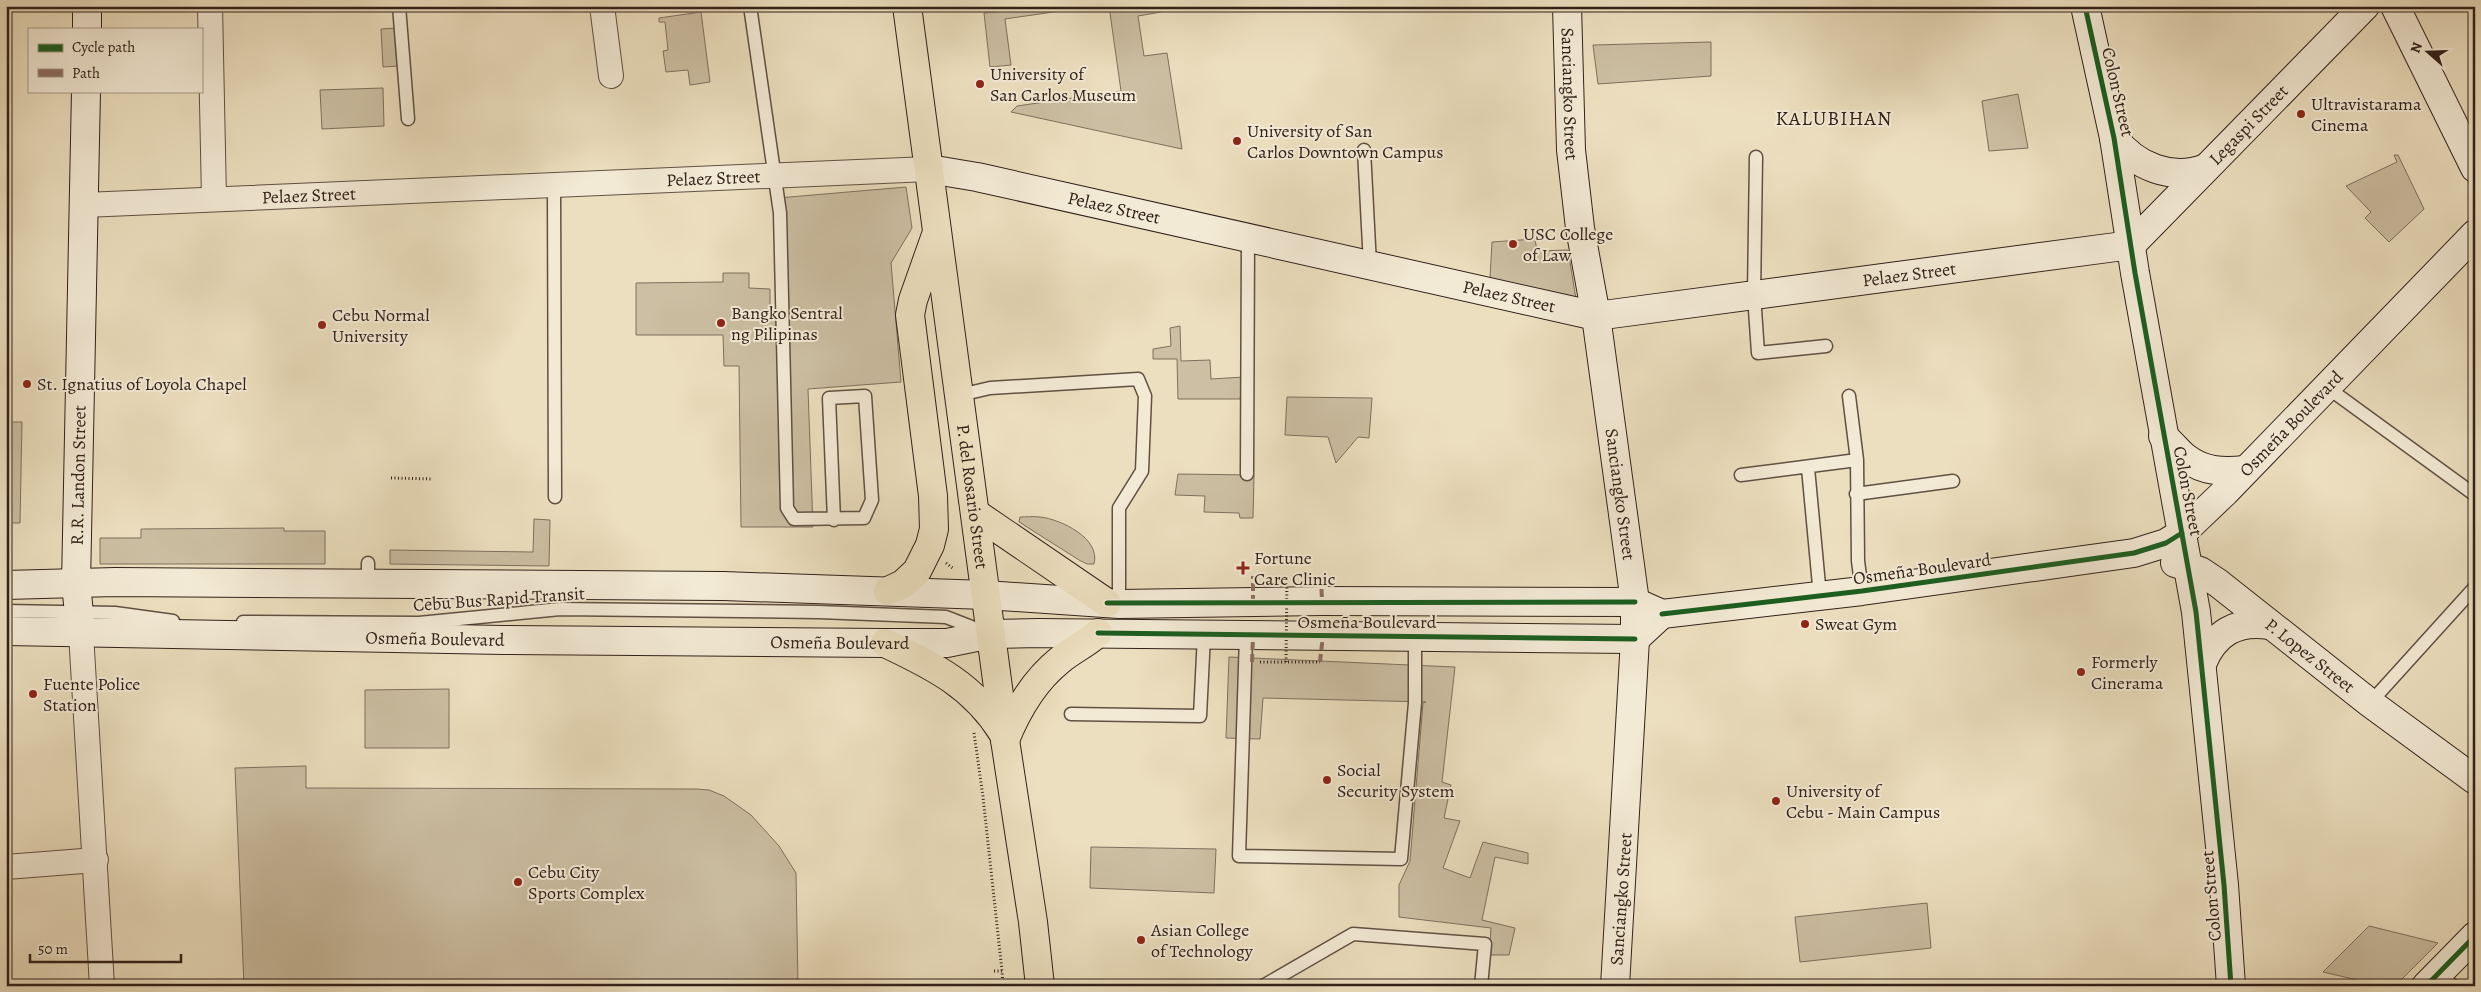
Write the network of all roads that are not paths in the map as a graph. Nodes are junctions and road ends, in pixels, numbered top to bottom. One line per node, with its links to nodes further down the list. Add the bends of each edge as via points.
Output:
1 (87, 6): 11 (main road)
2 (210, 6): 23 (street)
3 (399, 6): 14 (lane)
4 (602, 6): 12 (street)
5 (750, 6): 21 (lane)
6 (907, 6): 20 (main road, P. del Rosario Street)
7 (1568, 6): 31 (main road, Sanciangko Street, via 1571,150 1580,228)
8 (2085, 6): 15 (main road, Colon Street)
9 (2365, 6): 18 (main road, Legaspi Street)
10 (2394, 6): 19 (main road)
11 (87, 28)
12 (610, 76)
13 (86, 92): 24 (main road, R.R. Landon Street)
14 (408, 119)
15 (2114, 138): 18 (main road, via 2137,161 2159,170 2191,174); 28 (main road, Colon Street)
16 (1364, 150): 29 (lane)
17 (1756, 157): 30 (lane)
18 (2206, 168): 28 (main road, Legaspi Street)
19 (2475, 168)
20 (929, 169): 21 (street, Pelaez Street); 25 (main road, P. del Rosario Street); 27 (main road, Pelaez Street)
21 (774, 176): 22 (street, Pelaez Street); 47 (lane, via 780,213 787,508 794,519)
22 (554, 185): 23 (street, Pelaez Street); 45 (lane)
23 (214, 200): 24 (street, Pelaez Street)
24 (84, 205): 51 (main road, R.R. Landon Street)
25 (938, 231): 34 (main road, P. del Rosario Street); 54 (main road, via 910,315 934,502 934,529 930,546 917,570 903,584)
26 (2475, 234): 33 (main road, Osmeña Boulevard)
27 (1248, 238): 29 (main road, Pelaez Street); 40 (lane)
28 (2131, 245): 30 (main road, Pelaez Street); 36 (main road, Colon Street)
29 (1370, 265): 31 (main road, Pelaez Street)
30 (1754, 295): 31 (main road, Pelaez Street); 32 (lane, via 1758,353)
31 (1596, 316): 58 (main road, Sanciangko Street)
32 (1826, 346)
33 (2328, 388): 39 (main road, Osmeña Boulevard); 44 (lane)
34 (960, 395): 46 (main road, P. del Rosario Street); 59 (lane, via 990,388 1138,379 1145,396 1142,471 1119,508)
35 (1849, 396): 37 (lane)
36 (2163, 436): 39 (main road, via 2197,465 2219,471); 48 (main road, Colon Street)
37 (1857, 460): 38 (lane); 43 (lane)
38 (1808, 468): 41 (lane); 57 (lane)
39 (2245, 470): 48 (main road, Osmeña Boulevard)
40 (1247, 474)
41 (1741, 475)
42 (1953, 480): 43 (lane)
43 (1856, 494): 55 (lane)
44 (2475, 495)
45 (555, 497)
46 (975, 513): 56 (main road, P. del Rosario Street); 59 (main road)
47 (834, 520): 47 (lane, via 829,398 865,396 872,500 864,518)
48 (2182, 533): 49 (main road, Osmeña Boulevard, via 2166,543); 50 (main road, Colon Street)
49 (2134, 553): 50 (main road, P. Lopez Street); 55 (main road, Osmeña Boulevard)
50 (2188, 566): 65 (main road, P. Lopez Street, via 2218,583); 74 (main road, Colon Street)
51 (76, 584): 52 (main road, Osmeña Boulevard); 54 (main road, Osmeña Boulevard, via 368,573); 63 (main road, R.R. Landon Street)
52 (6, 585)
53 (2475, 587): 75 (lane)
54 (888, 591): 56 (main road, Osmeña Boulevard)
55 (1862, 591): 57 (main road, Osmeña Boulevard)
56 (986, 595): 59 (main road, Osmeña Boulevard); 68 (main road, P. del Rosario Street)
57 (1820, 596): 61 (main road, Osmeña Boulevard)
58 (1636, 602): 59 (main road, Osmeña Boulevard); 61 (main road, Osmeña Boulevard); 72 (main road, Sanciangko Street)
59 (1113, 604)
60 (6, 611): 63 (lane)
61 (1662, 614): 72 (main road)
62 (183, 621): 63 (lane, via 114,613)
63 (80, 622): 66 (main road, Osmeña Boulevard); 73 (main road, Osmeña Boulevard, via 504,640); 79 (street, R.R. Landon Street)
64 (232, 622): 68 (lane, Cebu Bus Rapid Transit, via 419,623 560,609 819,612 946,617)
65 (2269, 625): 74 (main road, via 2246,624 2228,630 2213,644); 75 (main road, P. Lopez Street)
66 (6, 631)
67 (1098, 633): 68 (main road, Osmeña Boulevard); 69 (main road, Osmeña Boulevard); 77 (main road, via 1042,677)
68 (992, 634): 73 (main road, Osmeña Boulevard, via 947,643); 77 (main road, P. del Rosario Street)
69 (1204, 635): 70 (main road, Osmeña Boulevard); 76 (lane, via 1200,716)
70 (1246, 636): 71 (main road, Osmeña Boulevard); 71 (lane, via 1238,856 1401,859 1415,704)
71 (1415, 636): 72 (main road, Osmeña Boulevard)
72 (1635, 639): 87 (main road, Sanciangko Street)
73 (885, 643): 77 (main road, via 921,660 966,688 986,707)
74 (2202, 664): 88 (main road, Colon Street)
75 (2370, 703): 78 (main road, P. Lopez Street)
76 (1071, 714)
77 (1004, 737): 84 (main road, P. del Rosario Street)
78 (2475, 780)
79 (96, 860): 80 (street); 83 (street, R.R. Landon Street)
80 (6, 867)
81 (2475, 936): 82 (main road)
82 (2439, 982)
83 (102, 986)
84 (1040, 986)
85 (1262, 986): 86 (lane, via 1354,934 1485,944)
86 (1480, 986)
87 (1615, 986)
88 (2231, 986)

